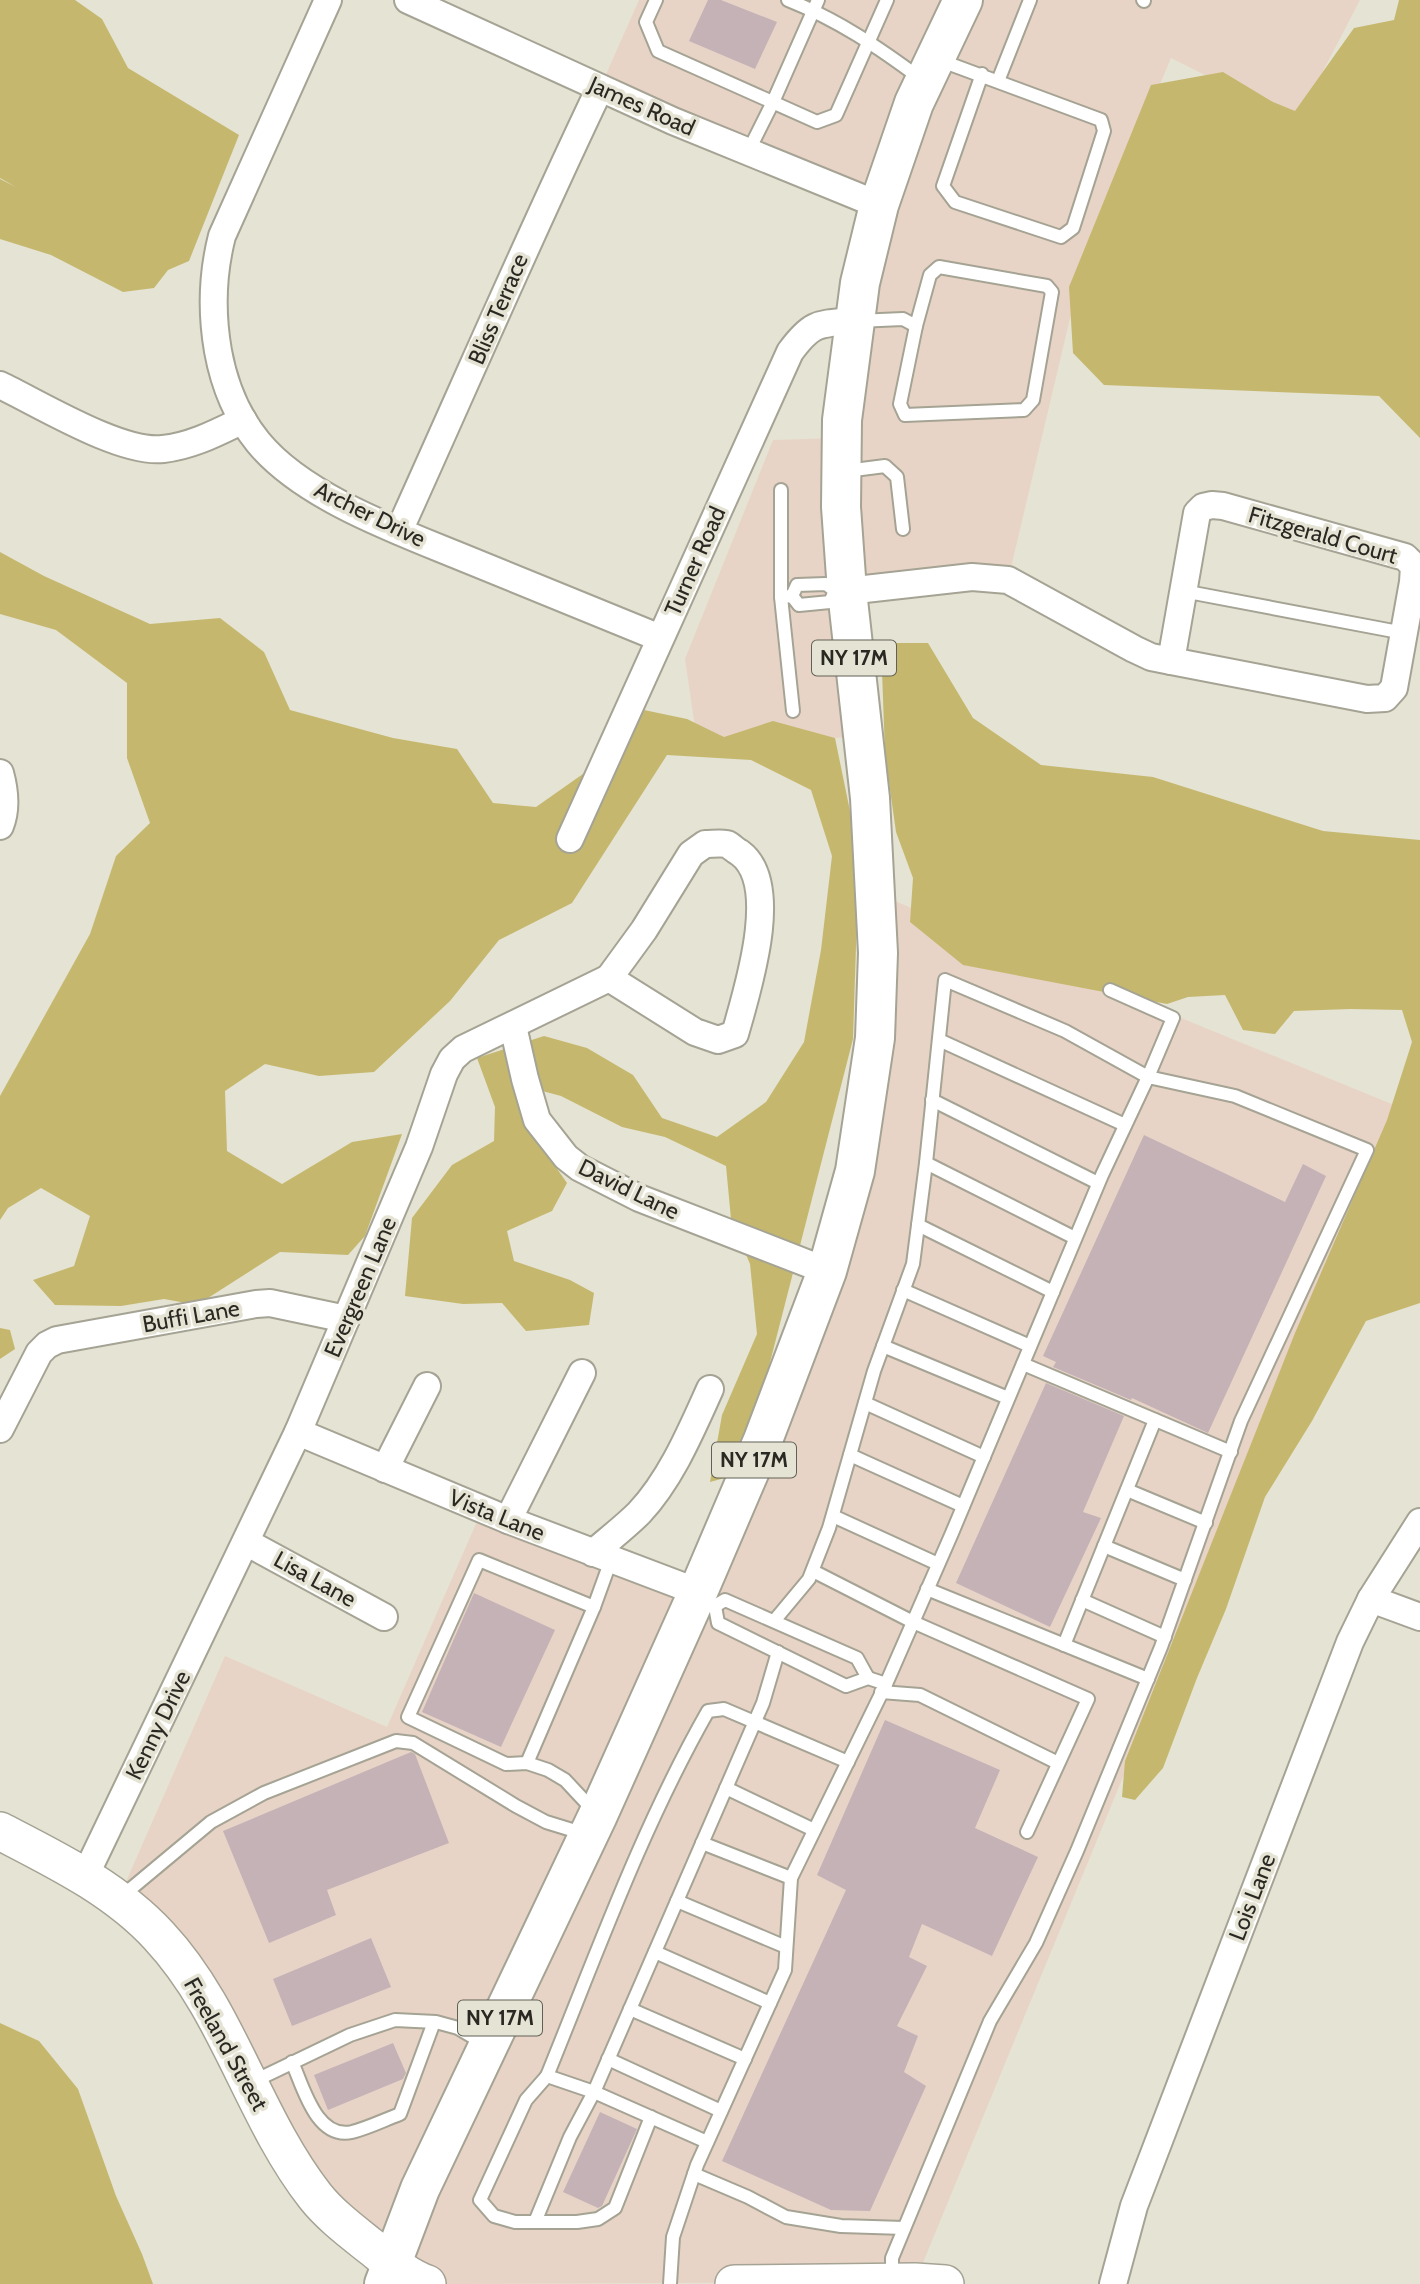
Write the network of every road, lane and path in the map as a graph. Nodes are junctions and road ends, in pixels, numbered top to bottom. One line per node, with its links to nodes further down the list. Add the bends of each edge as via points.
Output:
1 (328, 0): 21 (street, Archer Drive, via 222,236 214,268 213,318 223,376)
2 (408, 0): 9 (street, James Road)
3 (656, 0): 15 (lane, via 646,22 659,51)
4 (788, 0): 8 (lane)
5 (887, 0): 10 (lane)
6 (962, 0): 11 (main road, NY 17M)
7 (1030, 0): 13 (lane)
8 (816, 5): 10 (lane); 15 (lane)
9 (444, 8): 14 (street, James Road)
10 (869, 40): 11 (lane); 15 (lane, via 836,115 817,122)
11 (930, 70): 12 (lane); 17 (main road, NY 17M)
12 (982, 74): 13 (lane); 13 (lane, via 943,186 955,202 1061,237 1073,228 1104,131 1101,120)
13 (998, 81)
14 (600, 88): 16 (street, James Road); 25 (street, Bliss Terrace)
15 (773, 102): 16 (lane)
16 (748, 152): 17 (street, James Road)
17 (879, 205): 18 (main road, NY 17M)
18 (854, 321): 19 (lane, via 904,319); 22 (main road, NY 17M, via 842,420); 30 (street, Turner Road, via 820,324 805,332 790,352)
19 (916, 326): 19 (lane, via 930,275 939,267 1047,286 1052,292 1033,400 1024,410 905,415 900,404)
20 (0, 385): 21 (street, via 107,438 136,447 162,449 194,442)
21 (243, 420): 25 (street, Archer Drive, via 279,463 328,497)
22 (842, 472): 24 (lane, via 885,466 897,477); 26 (main road, NY 17M)
23 (781, 490): 28 (lane)
24 (903, 529)
25 (399, 531): 30 (street, Archer Drive)
26 (841, 591): 28 (lane, via 826,584 797,586); 28 (lane, via 830,602 799,605); 31 (street, Fitzgerald Court, via 972,576 1008,580 1135,649); 47 (main road, NY 17M, via 870,798 878,953 875,1038 855,1171)
27 (1184, 591): 29 (lane); 29 (street, Fitzgerald Court, via 1197,513 1203,507 1223,506 1405,557 1414,566); 31 (street, Fitzgerald Court)
28 (786, 596): 32 (lane)
29 (1404, 633): 31 (street, Fitzgerald Court, via 1394,688 1385,698 1367,699)
30 (660, 638): 35 (street, Turner Road)
31 (1171, 661)
32 (793, 711)
33 (0, 773): 34 (street, via 4,817)
34 (0, 827)
35 (570, 839)
36 (608, 978): 36 (street, via 695,1032 718,1040 736,1034 760,915 758,883 748,859 728,845 705,844 691,854); 38 (street, Evergreen Lane)
37 (1110, 990): 40 (lane, via 1173,1018)
38 (513, 1026): 47 (street, David Lane, via 537,1120 580,1168 639,1198); 50 (street, Evergreen Lane, via 463,1049 452,1059)
39 (939, 1040): 40 (lane, via 945,980 1065,1031); 41 (lane); 42 (lane)
40 (1148, 1077): 42 (lane); 62 (lane, via 1234,1096 1367,1150 1241,1420)
41 (932, 1100): 43 (lane); 44 (lane)
42 (1125, 1125): 44 (lane)
43 (926, 1163): 45 (lane); 46 (lane)
44 (1098, 1183): 46 (lane)
45 (918, 1225): 48 (lane); 49 (lane)
46 (1075, 1238): 49 (lane)
47 (827, 1271): 80 (main road, NY 17M)
48 (903, 1290): 51 (lane); 52 (lane)
49 (1053, 1292): 52 (lane)
50 (346, 1319): 60 (street, Buffi Lane, via 256,1304 57,1340 39,1353); 61 (street, Evergreen Lane)
51 (883, 1346): 57 (lane); 58 (lane)
52 (1030, 1346): 53 (lane)
53 (1023, 1364): 57 (lane); 59 (lane)
54 (582, 1373): 69 (street)
55 (426, 1386): 65 (street)
56 (710, 1389): 74 (street, via 660,1486)
57 (1008, 1398): 64 (lane)
58 (865, 1403): 63 (lane); 64 (lane)
59 (1155, 1420): 62 (lane); 66 (lane)
60 (0, 1429)
61 (298, 1432): 65 (street, Vista Lane); 72 (street, Evergreen Lane)
62 (1231, 1452): 71 (lane)
63 (850, 1455): 67 (lane); 68 (lane)
64 (984, 1457): 67 (lane)
65 (385, 1469): 69 (street, Vista Lane)
66 (1127, 1490): 71 (lane); 73 (lane)
67 (963, 1506): 75 (lane)
68 (833, 1516): 75 (lane); 77 (lane)
69 (508, 1520): 74 (street, Vista Lane)
70 (1420, 1522): 81 (street, Lois Lane)
71 (1206, 1523): 78 (lane)
72 (246, 1542): 76 (street, Evergreen Lane); 84 (street, Lisa Lane)
73 (1104, 1546): 78 (lane); 82 (lane)
74 (602, 1556): 80 (street, Vista Lane); 83 (lane)
75 (938, 1564): 79 (lane)
76 (230, 1575): 104 (street, Kenny Drive)
77 (811, 1575): 86 (lane); 87 (lane)
78 (1185, 1580): 88 (lane)
79 (927, 1589): 87 (lane); 89 (lane)
80 (706, 1599): 86 (lane, via 726,1600); 90 (lane, via 718,1623); 99 (main road, NY 17M)
81 (1371, 1599): 85 (street); 133 (street, Lois Lane, via 1350,1642 1134,2206)
82 (1082, 1601): 88 (lane); 89 (lane)
83 (594, 1606): 96 (lane); 96 (lane, via 479,1560 408,1717 506,1763)
84 (384, 1617)
85 (1420, 1617)
86 (774, 1621): 91 (lane, via 857,1658)
87 (913, 1622): 93 (lane); 97 (lane, via 1088,1699)
88 (1165, 1637): 92 (lane)
89 (1064, 1645): 92 (lane)
90 (778, 1652): 91 (lane, via 846,1686); 94 (lane)
91 (868, 1678): 93 (lane)
92 (1148, 1679): 125 (lane, via 1036,1942 990,2021)
93 (884, 1688): 95 (lane); 97 (lane, via 920,1695)
94 (755, 1720): 95 (lane); 98 (lane); 117 (lane, via 724,1709 708,1711 683,1755 622,1891)
95 (848, 1762): 100 (lane)
96 (527, 1763): 99 (lane, via 565,1780)
97 (1058, 1763): 102 (lane)
98 (726, 1788): 100 (lane); 103 (lane)
99 (593, 1825): 106 (lane, via 546,1822 413,1744 396,1741 264,1793 211,1822); 113 (main road, NY 17M)
100 (814, 1830): 105 (lane)
101 (0, 1831): 104 (main road, Freeland Street)
102 (1027, 1832)
103 (702, 1843): 105 (lane); 107 (lane)
104 (85, 1876): 106 (main road, Freeland Street)
105 (791, 1878): 108 (lane)
106 (118, 1900): 118 (main road, Freeland Street, via 159,1935 194,1980)
107 (677, 1901): 108 (lane); 109 (lane)
108 (786, 1947): 110 (lane, via 785,1970)
109 (655, 1952): 110 (lane); 111 (lane)
110 (770, 2003): 115 (lane)
111 (629, 2009): 114 (lane); 115 (lane)
112 (434, 2022): 113 (lane, via 458,2028); 116 (lane, via 395,2020); 116 (lane, via 400,2114 350,2132 337,2132 316,2116)
113 (487, 2045): 126 (main road, NY 17M, via 420,2189)
114 (608, 2059): 119 (lane); 120 (lane)
115 (745, 2059): 120 (lane)
116 (292, 2062): 118 (lane)
117 (547, 2077): 119 (lane); 124 (lane, via 526,2100 480,2200 494,2216)
118 (248, 2083): 126 (main road, Freeland Street, via 316,2197)
119 (593, 2092): 121 (lane); 124 (lane)
120 (721, 2111): 122 (lane)
121 (650, 2117): 122 (lane); 124 (lane, via 615,2208 598,2219)
122 (707, 2142): 123 (lane)
123 (694, 2174): 125 (lane, via 786,2217 841,2226); 130 (lane, via 673,2237)
124 (535, 2222)
125 (904, 2228): 127 (lane, via 892,2258)
126 (387, 2273): 129 (main road, Freeland Street)
127 (892, 2282): 128 (main road); 132 (main road)
128 (820, 2283): 131 (main road)
129 (427, 2284)
130 (670, 2284)
131 (734, 2284)
132 (945, 2284)
133 (1113, 2284)

